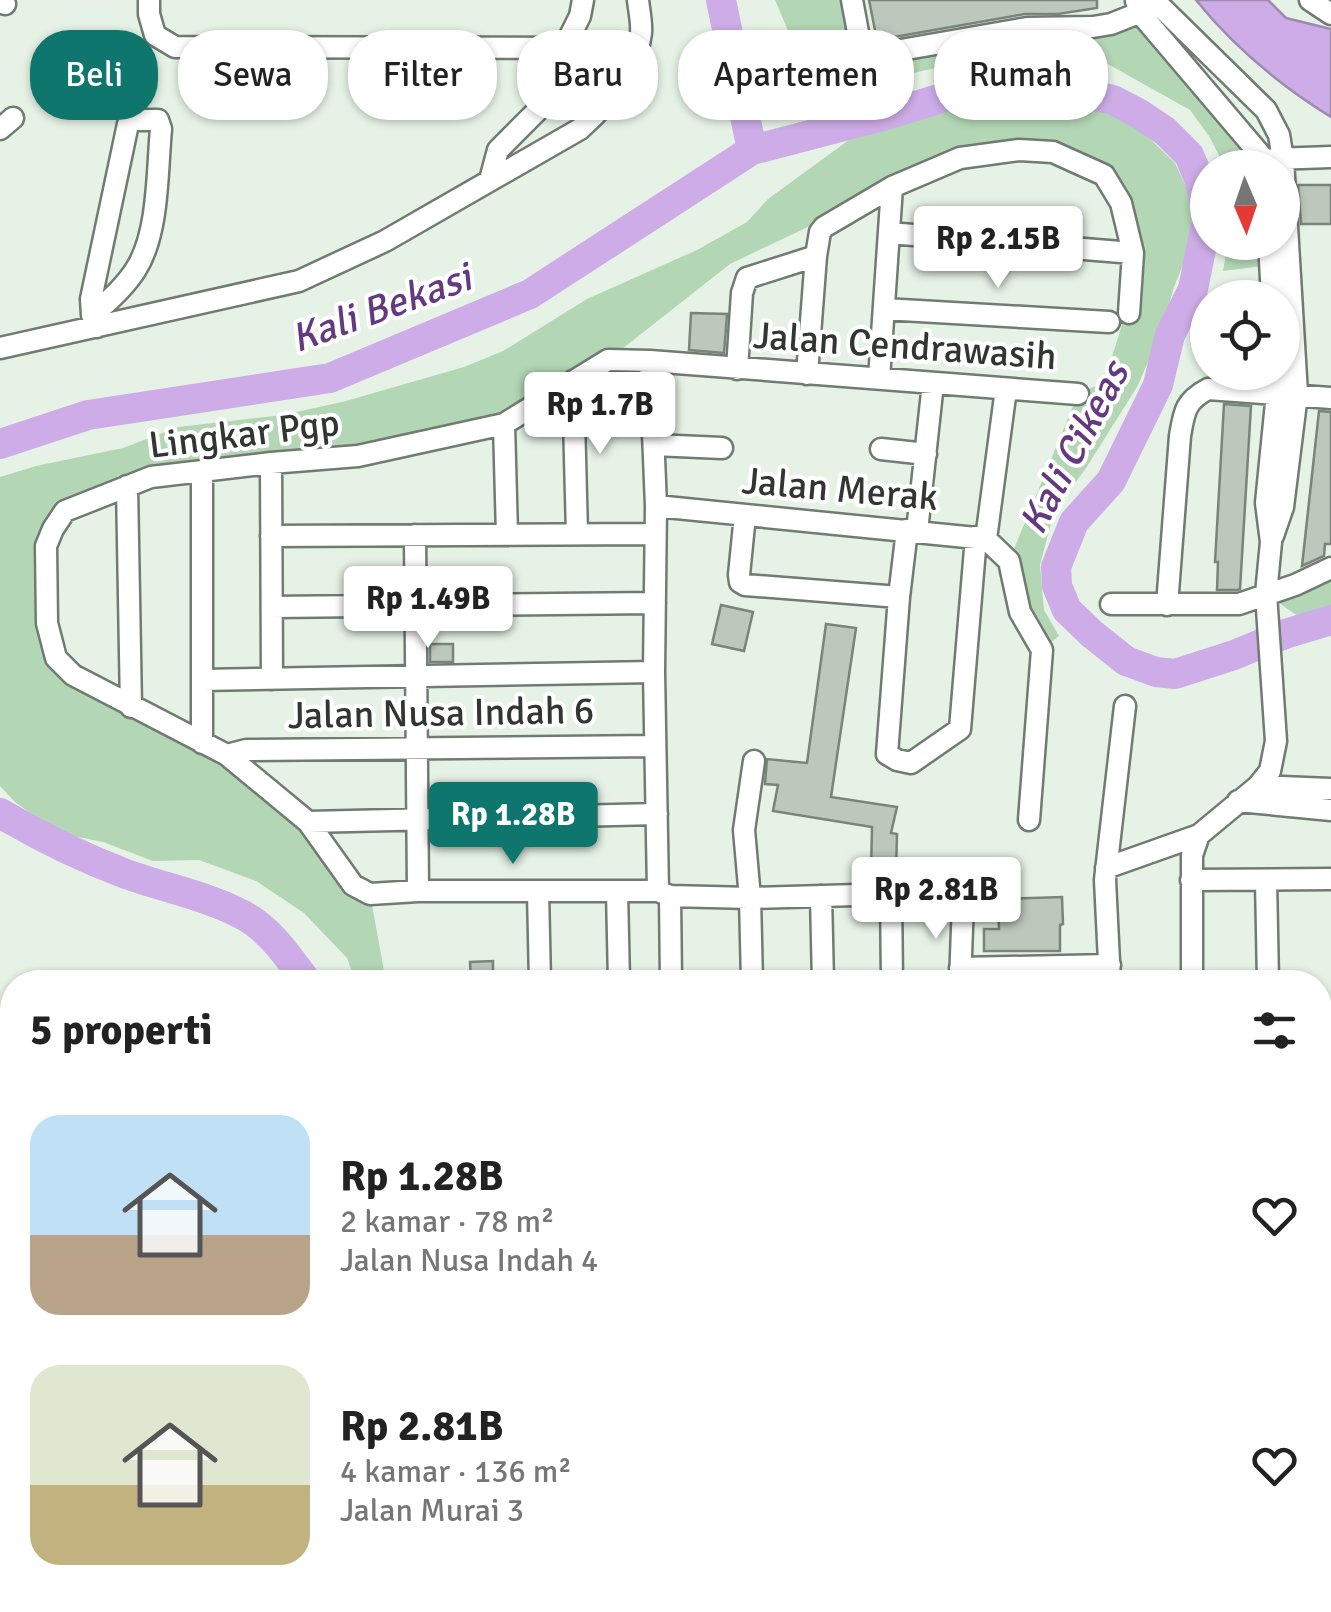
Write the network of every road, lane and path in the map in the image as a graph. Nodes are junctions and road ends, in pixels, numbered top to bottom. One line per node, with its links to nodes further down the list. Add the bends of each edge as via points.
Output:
1 (149, 0): 9 (street, via 156,35 175,47)
2 (582, 0): 8 (street)
3 (638, 0): 15 (street, via 641,33 634,61 613,96 580,129)
4 (852, 0): 6 (street, via 860,43 872,55 1027,28 1111,24)
5 (1310, 0): 7 (street)
6 (1144, 4): 11 (street); 12 (street, via 1266,110 1279,134)
7 (1331, 14)
8 (573, 30)
9 (517, 48)
10 (528, 120): 15 (street, via 498,150)
11 (1261, 150)
12 (1274, 150)
13 (1331, 156): 14 (street)
14 (1300, 159)
15 (490, 180): 22 (street, via 299,281)
16 (892, 187): 17 (street); 18 (street, via 960,158 1053,152 1104,175 1121,203); 19 (street, via 824,227)
17 (888, 233): 18 (street); 20 (street)
18 (1132, 254): 21 (street)
19 (816, 256): 27 (street, via 748,278); 28 (street)
20 (884, 309): 23 (street); 29 (street)
21 (1129, 312)
22 (94, 321): 22 (street, via 91,299 128,124 158,120 146,251); 24 (street)
23 (1109, 322)
24 (0, 348)
25 (608, 360): 26 (street, Jalan Cendrawasih); 30 (street, Lingkar Pgp)
26 (650, 361): 27 (street, Jalan Cendrawasih); 39 (street)
27 (737, 369): 28 (street, Jalan Cendrawasih)
28 (807, 374): 29 (street, Jalan Cendrawasih)
29 (879, 379): 31 (street, Jalan Cendrawasih)
30 (573, 381): 38 (street, Lingkar Pgp); 50 (street)
31 (934, 383): 32 (street, Jalan Cendrawasih); 42 (street)
32 (1006, 388): 36 (street, Jalan Cendrawasih); 54 (street)
33 (1204, 390): 60 (street, via 1184,412)
34 (1284, 390): 57 (street, via 1283,507 1270,542)
35 (1300, 390): 37 (street)
36 (1078, 394)
37 (1331, 398)
38 (504, 424): 43 (street, Lingkar Pgp, via 358,456); 49 (street)
39 (654, 445): 40 (street); 46 (street)
40 (722, 448)
41 (881, 449): 42 (street)
42 (926, 454): 48 (street)
43 (271, 463): 44 (street, Lingkar Pgp); 53 (street)
44 (202, 471): 45 (street, Lingkar Pgp); 66 (street)
45 (126, 486): 68 (street); 68 (street, Lingkar Pgp, via 65,511 53,529 46,546 47,624 56,658 73,675)
46 (656, 506): 47 (street, Jalan Merak); 51 (street)
47 (745, 515): 48 (street, Jalan Merak); 56 (street, via 745,585)
48 (912, 531): 54 (street, Jalan Merak); 56 (street)
49 (507, 534): 50 (street); 52 (street)
50 (577, 534): 51 (street)
51 (655, 534): 58 (street)
52 (415, 535): 53 (street); 61 (street)
53 (271, 536): 62 (street)
54 (981, 538): 56 (street, via 960,730 911,763 887,754); 80 (street, Jalan Merak, via 1009,561 1020,612 1042,650)
55 (1331, 568): 57 (street)
56 (900, 597)
57 (1266, 600): 60 (street); 74 (street, via 1276,742 1270,771)
58 (654, 603): 61 (street); 63 (street)
59 (1111, 604): 60 (street)
60 (1167, 605)
61 (414, 606): 62 (street); 64 (street)
62 (272, 607): 65 (street)
63 (654, 672): 64 (street); 70 (street)
64 (416, 676): 65 (street); 71 (street)
65 (272, 679): 66 (street)
66 (202, 680): 69 (street)
67 (1125, 706): 83 (street)
68 (131, 707): 69 (street, Lingkar Pgp)
69 (202, 744): 72 (street, Lingkar Pgp)
70 (655, 746): 71 (street, Jalan Nusa Indah 6); 78 (street)
71 (418, 749): 72 (street, Jalan Nusa Indah 6); 79 (street)
72 (228, 755): 81 (street, Lingkar Pgp)
73 (754, 761): 92 (street, via 744,830)
74 (1258, 786): 75 (street); 76 (street)
75 (1331, 789)
76 (1238, 801): 77 (street); 82 (street)
77 (1331, 810)
78 (657, 814): 79 (street); 90 (street)
79 (418, 818): 81 (street); 88 (street)
80 (1029, 820)
81 (308, 822): 88 (street, Lingkar Pgp, via 353,885 370,894)
82 (1199, 835): 83 (street); 85 (street)
83 (1106, 868): 101 (street)
84 (1331, 879): 86 (street)
85 (1191, 880): 86 (street); 102 (street)
86 (1266, 880): 103 (street)
87 (617, 890): 89 (street); 90 (street); 95 (street)
88 (418, 891): 89 (street)
89 (538, 892): 94 (street)
90 (664, 894): 92 (street); 96 (street)
91 (821, 896): 92 (street); 98 (street); 99 (street, via 890,894)
92 (750, 898): 97 (street)
93 (963, 902): 100 (street)
94 (540, 970)
95 (618, 970)
96 (670, 970)
97 (752, 970)
98 (823, 970)
99 (892, 970)
100 (960, 970)
101 (1110, 970)
102 (1192, 970)
103 (1268, 970)

